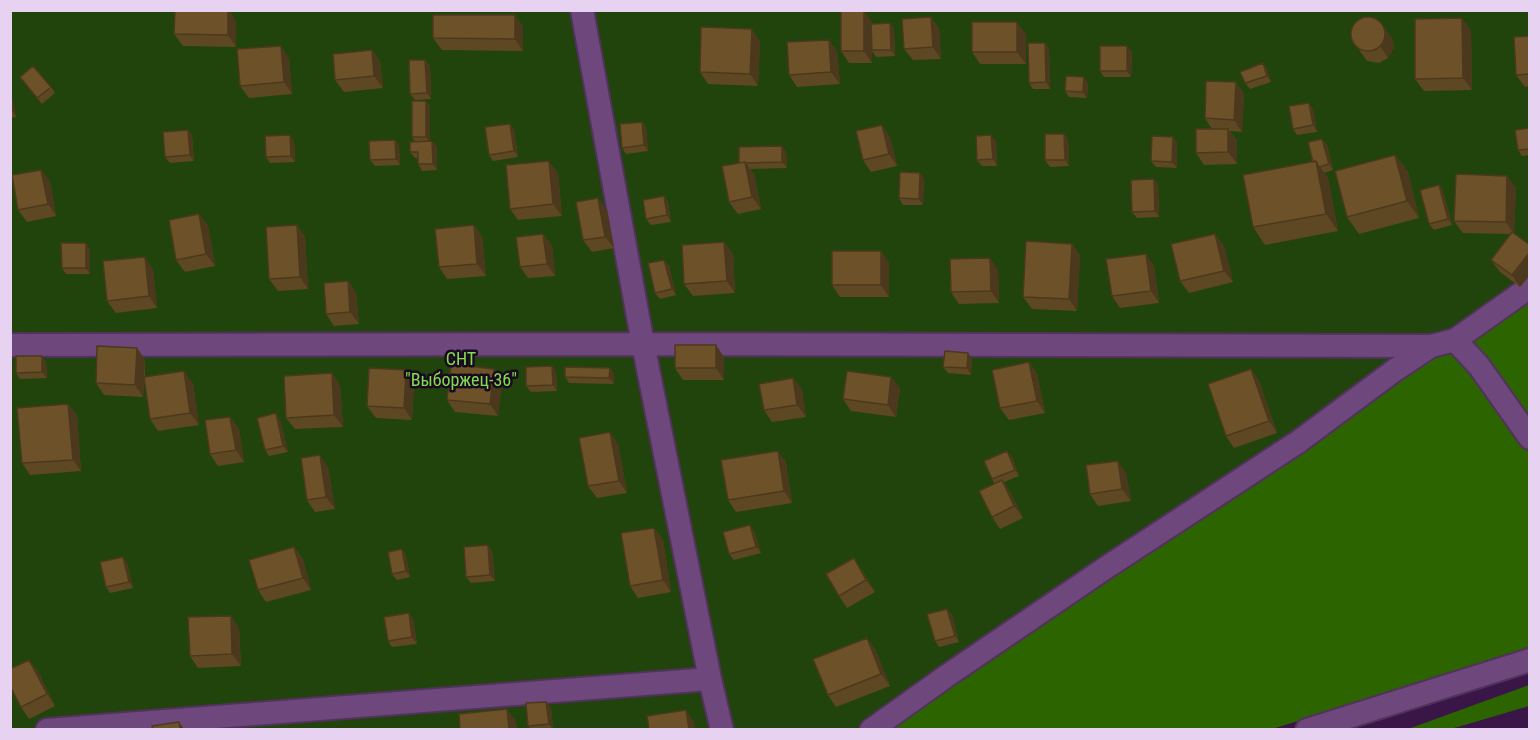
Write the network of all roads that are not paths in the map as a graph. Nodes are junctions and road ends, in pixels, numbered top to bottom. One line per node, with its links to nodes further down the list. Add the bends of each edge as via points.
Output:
1 (563, 10): 3 (street)
2 (596, 10): 3 (street)
3 (582, 11): 6 (street)
4 (1530, 287): 5 (street)
5 (1455, 340): 8 (street); 9 (street, via 1479,366)
6 (642, 344): 7 (street); 8 (street); 11 (street)
7 (10, 345)
8 (1431, 346): 14 (street, via 1298,442)
9 (1530, 438)
10 (1530, 660): 15 (street)
11 (710, 679): 12 (street); 13 (street)
12 (47, 729)
13 (722, 729)
14 (871, 729)
15 (1307, 729)

